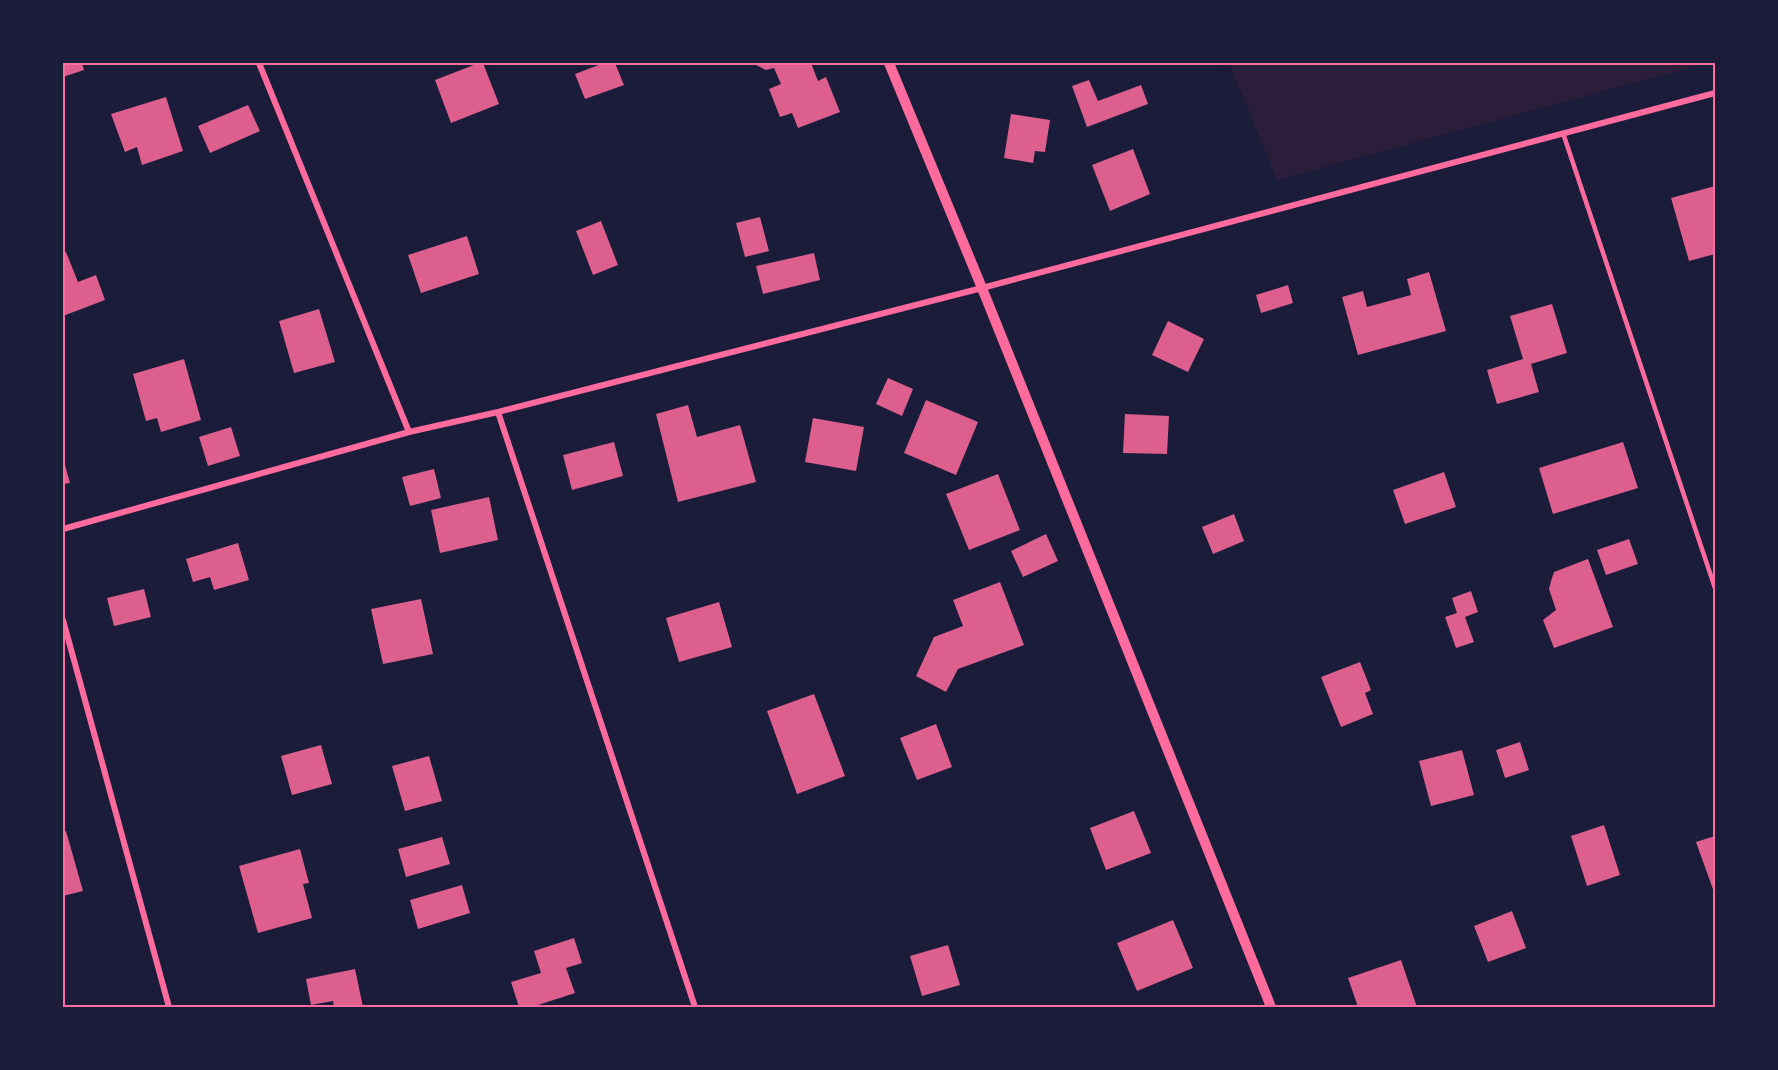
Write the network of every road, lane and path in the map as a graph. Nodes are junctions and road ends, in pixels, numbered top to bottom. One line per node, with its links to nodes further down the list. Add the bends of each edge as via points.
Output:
1 (259, 63): 7 (street)
2 (889, 63): 5 (street)
3 (1715, 93): 4 (street)
4 (1563, 133): 5 (street); 9 (lane)
5 (982, 288): 6 (street); 13 (street)
6 (498, 411): 7 (street); 12 (street)
7 (409, 432): 8 (street)
8 (63, 529)
9 (1715, 588)
10 (63, 620): 11 (street)
11 (169, 1007)
12 (695, 1007)
13 (1270, 1007)

